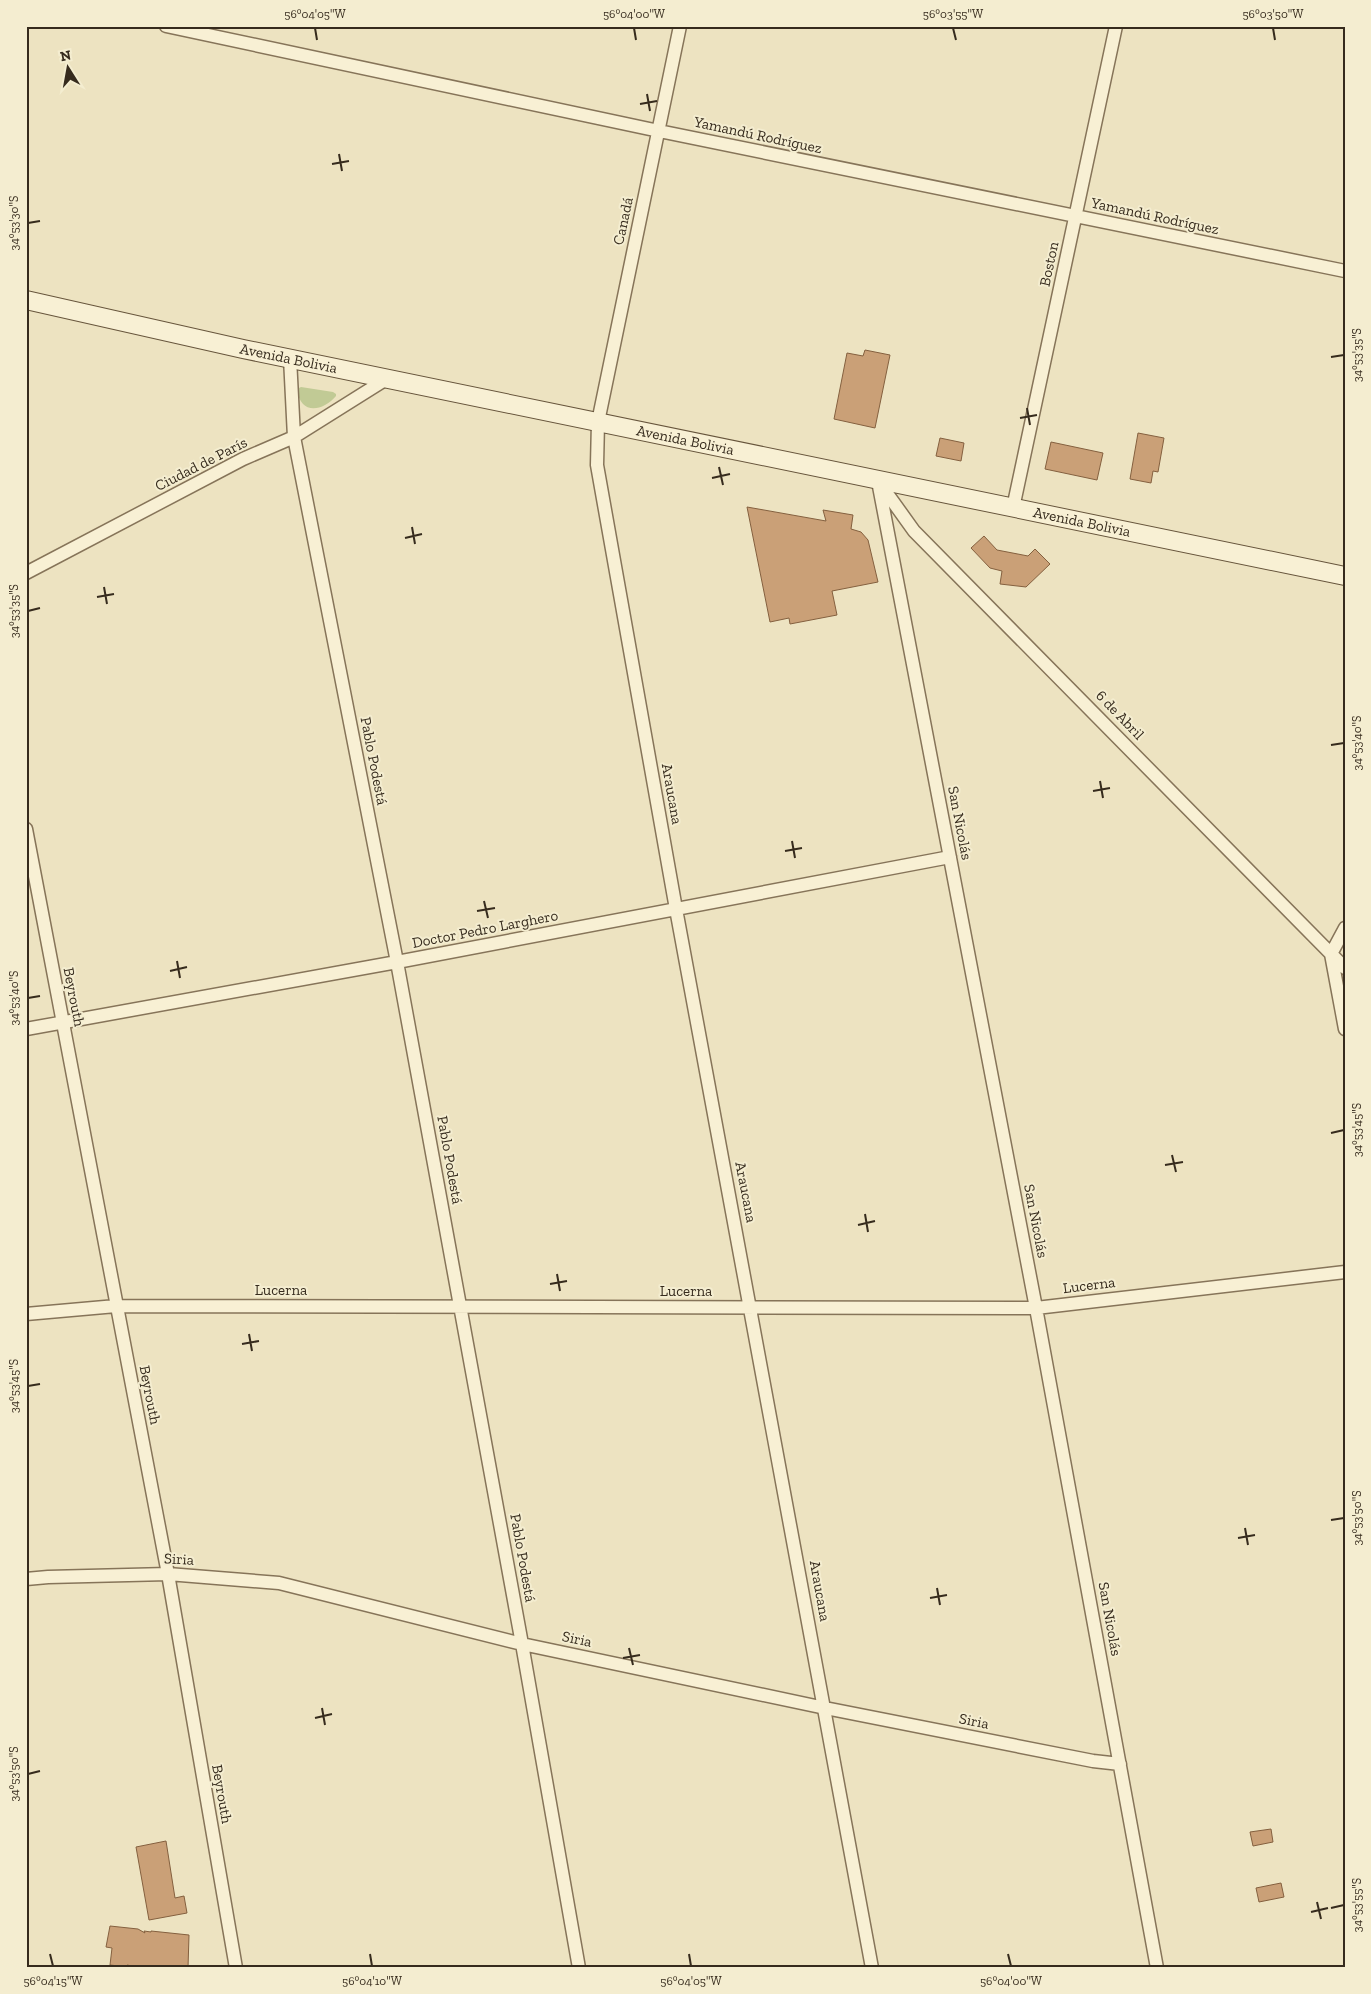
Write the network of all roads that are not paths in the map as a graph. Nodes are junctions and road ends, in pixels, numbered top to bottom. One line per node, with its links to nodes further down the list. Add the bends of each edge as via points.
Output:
1 (166, 26): 4 (street, Yamandú Rodríguez)
2 (680, 26): 4 (street, Canadá)
3 (1116, 26): 5 (street, Boston)
4 (659, 131): 5 (street, Yamandú Rodríguez); 10 (street, Canadá)
5 (1076, 216): 6 (street, Yamandú Rodríguez); 13 (street, Boston)
6 (1345, 271)
7 (26, 300): 8 (street, Avenida Bolivia)
8 (290, 358): 9 (street, Avenida Bolivia); 11 (street, Pablo Podestá)
9 (388, 378): 10 (street, Avenida Bolivia); 11 (street, Ciudad de París)
10 (598, 422): 12 (street, Avenida Bolivia); 18 (street, Araucana, via 597,464)
11 (294, 437): 14 (street, Ciudad de París, via 243,459); 22 (street, Pablo Podestá)
12 (878, 481): 13 (street, Avenida Bolivia); 17 (street, San Nicolás); 20 (street, 6 de Abril, via 914,531)
13 (1014, 508): 15 (street, Avenida Bolivia)
14 (26, 573)
15 (1345, 576)
16 (26, 829): 24 (street, Beyrouth)
17 (950, 857): 18 (street, Doctor Pedro Larghero); 31 (street, San Nicolás)
18 (676, 909): 22 (street, Doctor Pedro Larghero); 30 (street, Araucana)
19 (1345, 928): 20 (street)
20 (1332, 954): 21 (street); 23 (street, 6 de Abril); 26 (street)
21 (1345, 957)
22 (398, 962): 24 (street, Doctor Pedro Larghero); 29 (street, Pablo Podestá)
23 (1345, 968)
24 (62, 1022): 25 (street, Doctor Pedro Larghero); 28 (street, Beyrouth)
25 (26, 1029)
26 (1345, 1029)
27 (1345, 1272): 31 (street, Lucerna)
28 (116, 1306): 29 (street, Lucerna); 32 (street, Lucerna); 33 (street, Beyrouth)
29 (461, 1307): 30 (street, Lucerna); 35 (street, Pablo Podestá)
30 (751, 1308): 31 (street, Lucerna); 36 (street, Araucana)
31 (1036, 1308): 37 (street, San Nicolás)
32 (26, 1314)
33 (168, 1574): 34 (street, Siria); 35 (street, Siria, via 279,1583); 38 (street, Beyrouth)
34 (26, 1579)
35 (522, 1644): 36 (street, Siria); 39 (street, Pablo Podestá)
36 (825, 1708): 37 (street, Siria); 40 (street, Araucana)
37 (1120, 1764): 41 (street, San Nicolás)
38 (236, 1968)
39 (578, 1968)
40 (872, 1968)
41 (1157, 1968)

